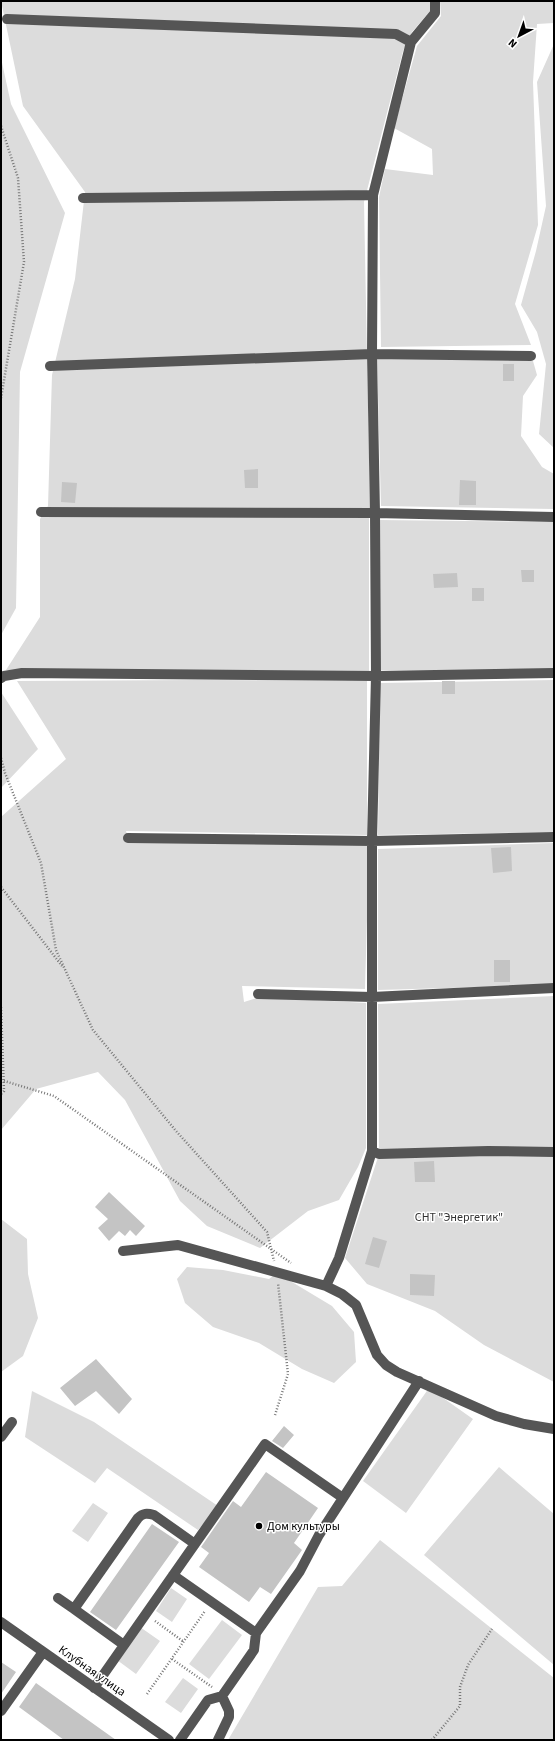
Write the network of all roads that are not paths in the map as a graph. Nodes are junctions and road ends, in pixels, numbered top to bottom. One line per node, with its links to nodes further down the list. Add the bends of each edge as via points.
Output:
1 (435, 1): 3 (street, via 435,13)
2 (7, 19): 3 (street, via 396,34)
3 (411, 42): 4 (street)
4 (373, 195): 5 (street); 6 (street)
5 (83, 198)
6 (372, 354): 7 (street); 8 (street); 10 (street)
7 (531, 356)
8 (50, 366)
9 (41, 512): 10 (street)
10 (375, 513): 11 (street); 13 (street)
11 (554, 517)
12 (554, 673): 13 (street)
13 (376, 676): 14 (street, via 22,673); 17 (street)
14 (1, 678)
15 (554, 837): 17 (street)
16 (128, 838): 17 (street)
17 (372, 841): 20 (street)
18 (554, 988): 20 (street)
19 (258, 994): 20 (street)
20 (372, 997): 21 (street)
21 (372, 1151): 22 (street, via 379,1154); 24 (street, via 339,1258)
22 (554, 1152)
23 (123, 1251): 24 (street, via 178,1245)
24 (326, 1286): 25 (street, via 356,1305 377,1355 386,1365)
25 (419, 1381): 27 (street, via 496,1416); 29 (street)
26 (12, 1422): 28 (street)
27 (554, 1429)
28 (1, 1438)
29 (342, 1498): 30 (street, via 265,1444); 35 (street, via 300,1571)
30 (195, 1544): 31 (street); 33 (street, via 154,1515 142,1514)
31 (173, 1575): 35 (street); 36 (street)
32 (58, 1598): 33 (street)
33 (74, 1609): 36 (street)
34 (1, 1622): 37 (street, Клубная улица)
35 (256, 1634): 39 (street, via 254,1650)
36 (124, 1645): 38 (street)
37 (43, 1652): 38 (street, Клубная улица); 40 (street)
38 (94, 1688): 41 (street, Клубная улица)
39 (222, 1695): 42 (street, via 208,1700); 43 (street, via 229,1711)
40 (1, 1711)
41 (169, 1740)
42 (180, 1740)
43 (218, 1740)

